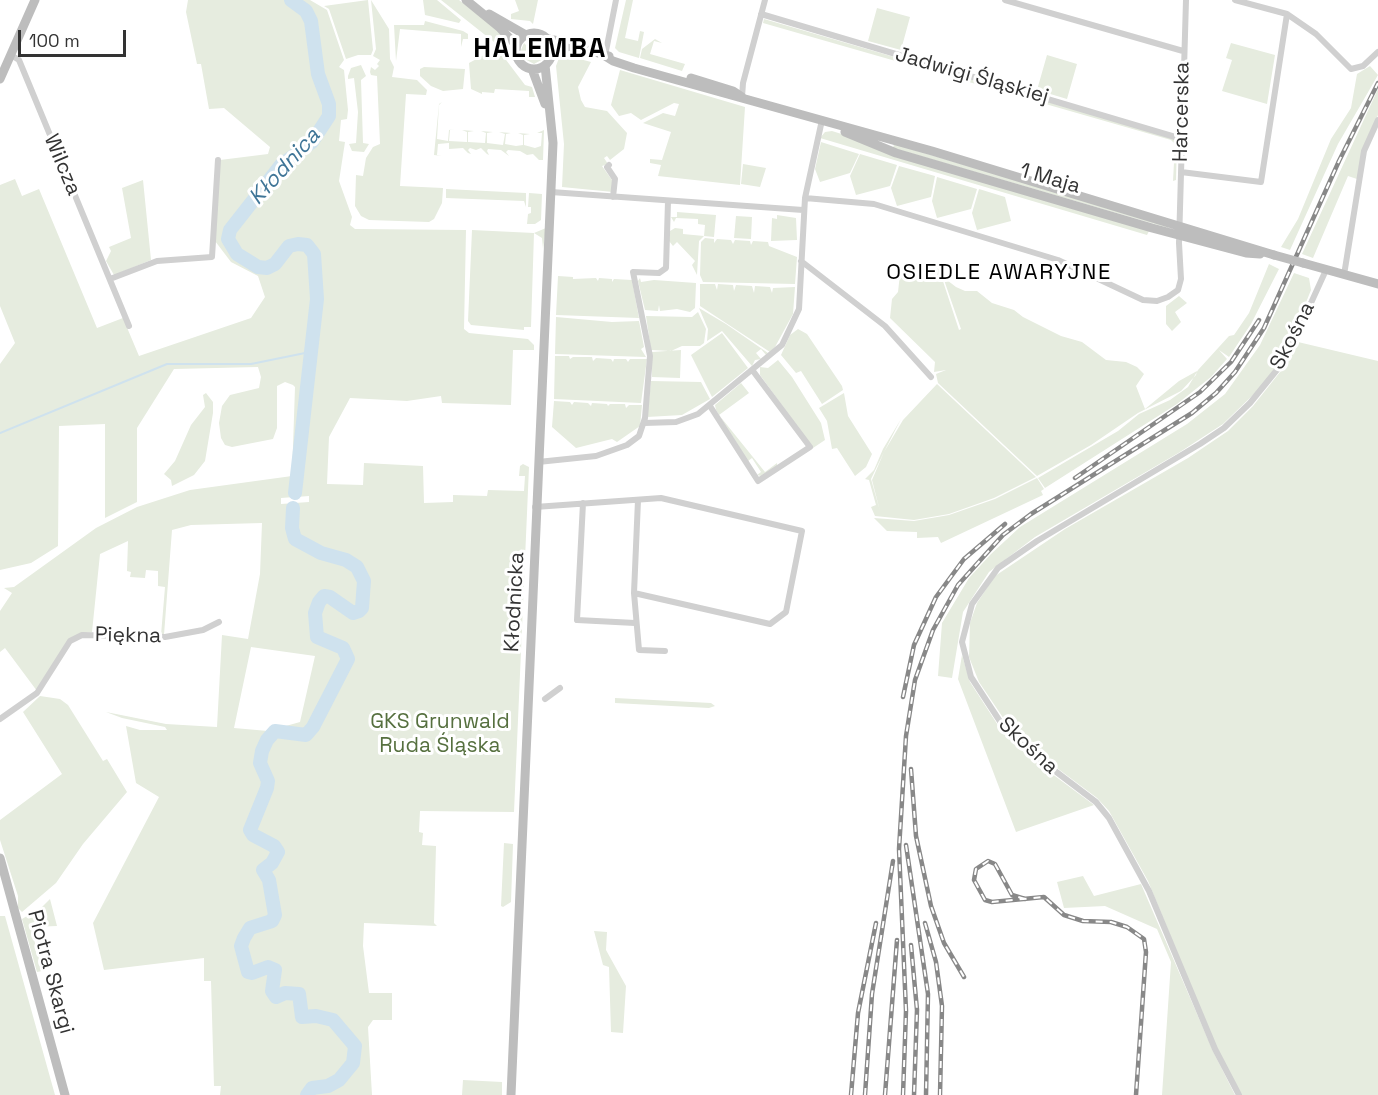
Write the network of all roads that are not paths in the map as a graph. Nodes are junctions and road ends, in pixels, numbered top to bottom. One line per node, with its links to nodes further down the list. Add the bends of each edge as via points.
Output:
1 (35, 0): 17 (main road)
2 (466, 0): 10 (main road); 12 (main road)
3 (616, 0): 18 (street)
4 (765, 0): 8 (street)
5 (1005, 0): 14 (street)
6 (1186, 0): 14 (street, Harcerska)
7 (1235, 0): 9 (street)
8 (761, 14): 22 (street); 26 (street, Jadwigi Śląskiej)
9 (1287, 14): 15 (street, via 1316,34 1351,69 1370,62); 29 (street, via 1261,182)
10 (524, 34): 11 (main road, via 539,33); 12 (main road)
11 (548, 39): 13 (main road, 1 Maja); 16 (main road)
12 (516, 45): 20 (main road, via 518,61)
13 (579, 48): 16 (main road, 1 Maja); 18 (main road, 1 Maja)
14 (1183, 51): 26 (street, Harcerska)
15 (1378, 52)
16 (552, 54): 19 (main road)
17 (11, 55): 21 (main road); 41 (street, Wilcza, via 19,60)
18 (605, 56): 22 (main road, 1 Maja)
19 (545, 66): 20 (main road); 23 (main road, Kłodnicka)
20 (532, 69): 23 (main road, Kłodnicka)
21 (0, 79)
22 (742, 97): 24 (main road, 1 Maja)
23 (550, 111): 30 (main road, Kłodnicka)
24 (822, 120): 32 (street); 35 (main road, 1 Maja); 36 (main road, 1 Maja, via 896,153)
25 (1378, 120): 40 (street, via 1365,151)
26 (1182, 139): 29 (street, Harcerska)
27 (218, 160): 41 (street, via 212,257 150,263)
28 (609, 165): 31 (street, via 615,179)
29 (1181, 172): 35 (street, Harcerska)
30 (551, 192): 31 (street); 48 (main road, Kłodnicka)
31 (613, 197): 33 (street)
32 (805, 198): 34 (street); 36 (street, Harcerska, via 874,204 1058,260 1143,300 1160,300 1178,290)
33 (668, 201): 34 (street); 47 (street, via 666,268 659,273 633,272 650,356)
34 (804, 210): 38 (street)
35 (1181, 225): 36 (street, Harcerska); 37 (main road, 1 Maja)
36 (1180, 236): 37 (main road, 1 Maja, via 1246,253)
37 (1274, 255): 39 (main road, 1 Maja, bridge)
38 (801, 261): 44 (street, via 796,320 779,349); 45 (street, via 885,326)
39 (1326, 270): 40 (main road, 1 Maja); 62 (street, Skośna, via 1285,360 1250,403 1224,428 1184,455 1008,560 991,575 972,604 962,642 971,677 1005,729 1096,802 1109,818 1149,891 1215,1050)
40 (1344, 275): 42 (main road, 1 Maja)
41 (110, 279): 43 (street, Wilcza)
42 (1378, 286)
43 (129, 326)
44 (753, 370): 46 (street); 46 (street, via 810,447 758,481)
45 (931, 377)
46 (710, 406): 47 (street, via 682,421)
47 (644, 423): 48 (street, via 639,436 627,445 596,456)
48 (538, 462): 51 (main road, Kłodnicka)
49 (638, 500): 50 (street); 52 (street); 52 (street, via 661,498 802,531 786,612 770,624)
50 (582, 503): 51 (street); 54 (street, via 577,620)
51 (535, 507): 61 (main road, Kłodnicka)
52 (634, 593): 54 (street)
53 (219, 622): 58 (street, Piękna, via 203,630 165,638 82,636 70,641 37,693)
54 (635, 623): 55 (street, via 639,650)
55 (665, 651)
56 (560, 688): 57 (street)
57 (545, 699)
58 (0, 719)
59 (0, 858): 60 (main road, Piotra Skargi)
60 (65, 1095)
61 (511, 1095)
62 (1239, 1095)

